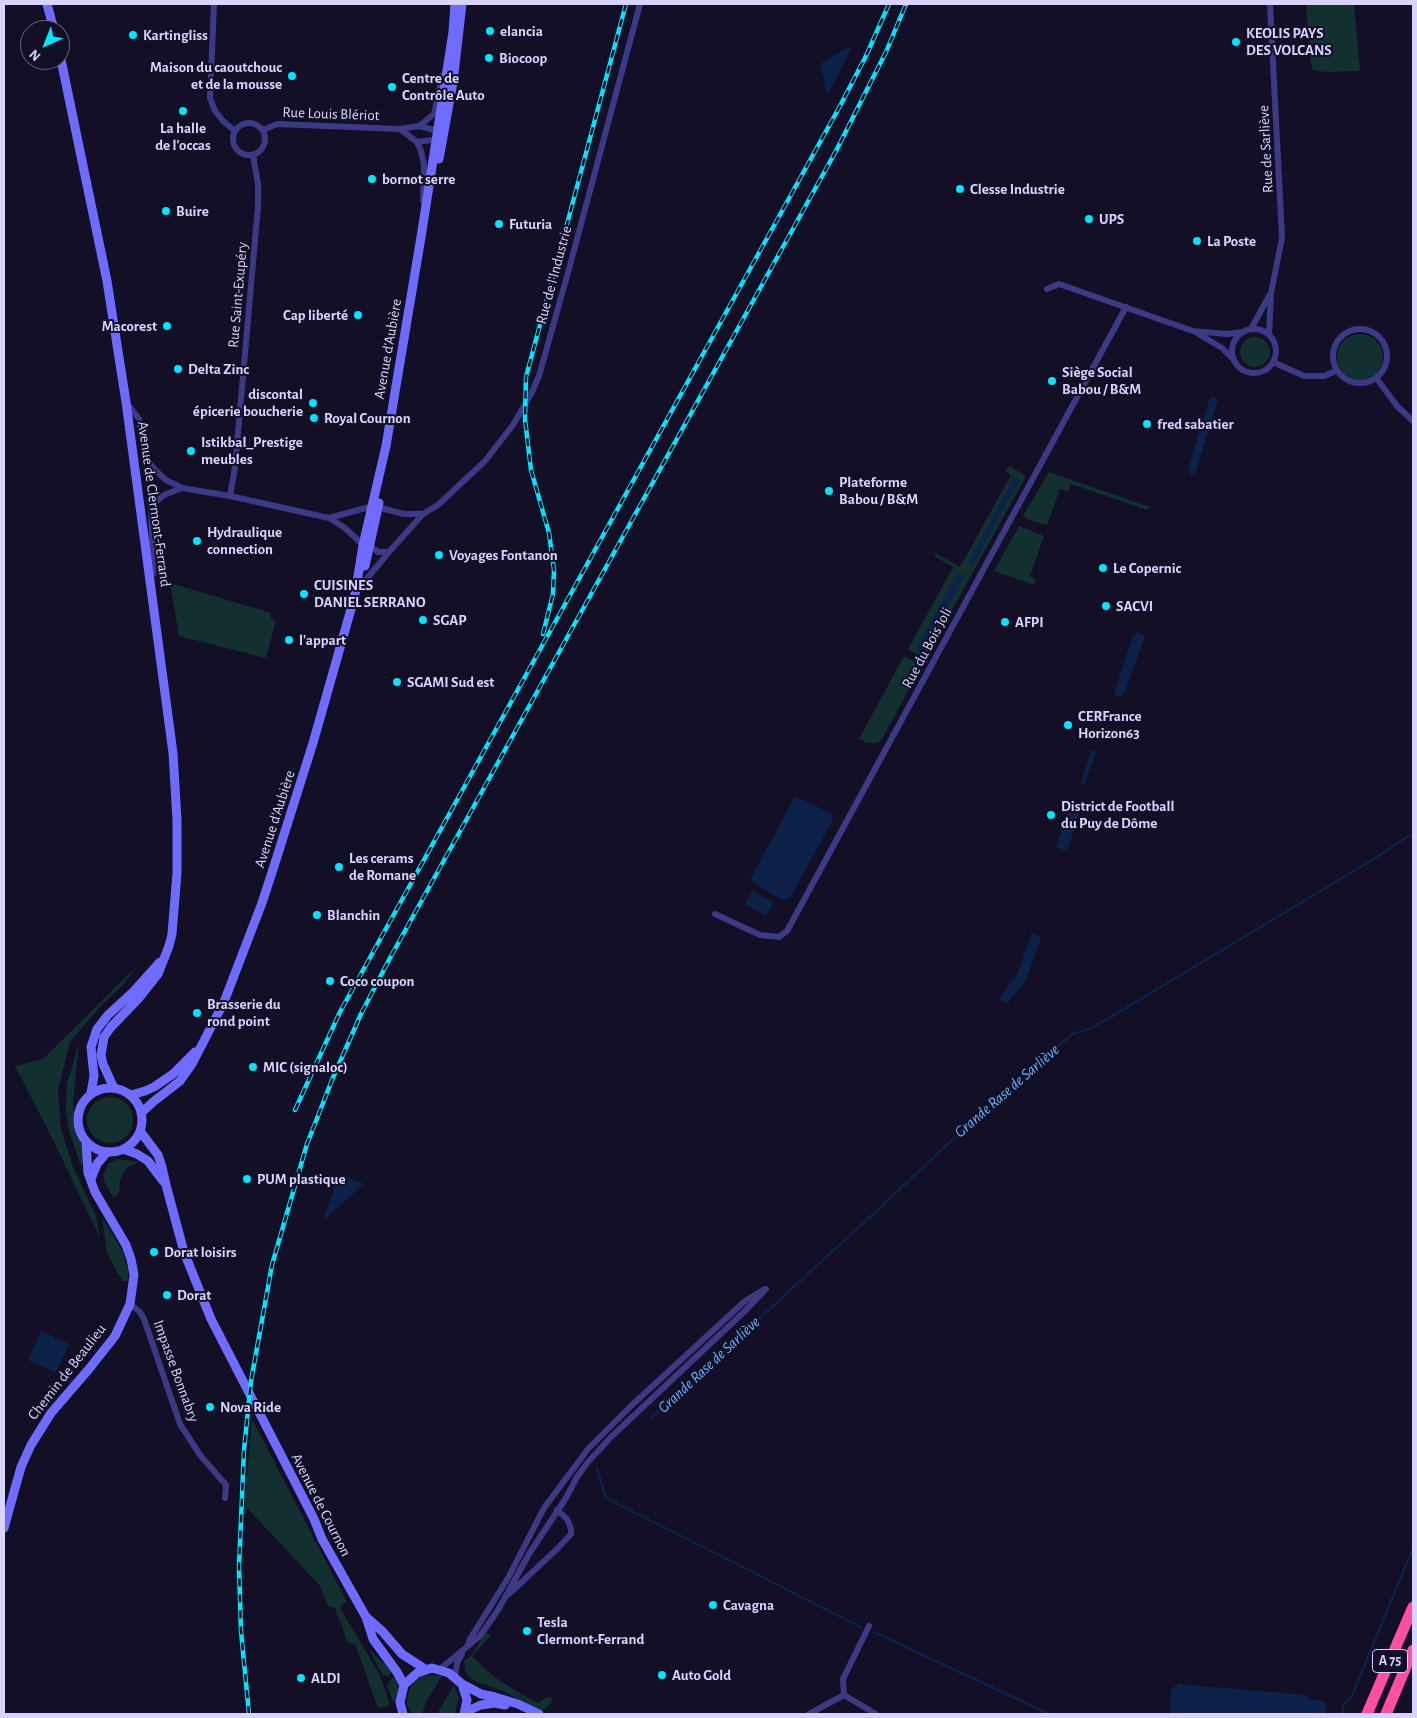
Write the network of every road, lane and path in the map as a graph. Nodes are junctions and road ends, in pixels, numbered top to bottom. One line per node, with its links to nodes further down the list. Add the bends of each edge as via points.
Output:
1 (47, 4): 7 (main road)
2 (214, 4): 13 (street, via 210,98 219,116)
3 (455, 4): 8 (main road, Avenue d'Aubière)
4 (462, 4): 14 (main road, Avenue d'Aubière, via 453,82)
5 (640, 4): 34 (street, Rue de l'Industrie, via 539,376 525,406 500,443 470,476)
6 (1270, 4): 19 (street, Rue de Sarliève, via 1282,238)
7 (51, 20)
8 (453, 32): 10 (street, Avenue d'Aubière, via 434,114); 14 (main road, Avenue d'Aubière)
9 (63, 70): 29 (main road, Avenue de Clermont-Ferrand, via 107,281)
10 (419, 126): 11 (street); 14 (street)
11 (400, 129): 12 (street, Rue Louis Blériot, via 277,124); 15 (street)
12 (263, 130): 13 (street, via 249,123); 16 (street, via 264,145)
13 (235, 131): 16 (street, via 233,141 238,151 247,156)
14 (439, 136): 15 (street); 17 (main road, Avenue d'Aubière)
15 (417, 142): 17 (street, Avenue d'Aubière, via 424,164)
16 (253, 155): 32 (street, Rue Saint-Exupéry, via 258,206)
17 (422, 231): 33 (main road, Avenue d'Aubière)
18 (1047, 289): 20 (street, via 1059,284)
19 (1271, 293): 21 (street); 24 (street)
20 (1126, 307): 22 (street); 40 (street, Rue du Bois Joli, via 787,931 779,937 760,935)
21 (1251, 329): 23 (street); 24 (street)
22 (1193, 331): 23 (street); 25 (street, via 1222,348)
23 (1242, 332): 25 (street, via 1232,348)
24 (1269, 335): 26 (street, via 1275,348)
25 (1234, 360): 26 (street, via 1242,369 1252,372 1264,370)
26 (1273, 362): 27 (street, via 1304,376 1324,376)
27 (1336, 371): 28 (street, via 1342,378 1359,384); 28 (street, via 1333,354 1339,338 1346,332 1364,329 1381,338 1386,346 1387,364)
28 (1377, 379): 30 (street)
29 (126, 402): 31 (street, via 139,419 146,459 166,480); 39 (main road, Avenue de Clermont-Ferrand)
30 (1413, 421)
31 (182, 488): 32 (street); 39 (street, via 164,494 151,506)
32 (230, 496): 35 (street)
33 (375, 507): 34 (street, via 404,514); 35 (street); 36 (main road, Avenue d'Aubière)
34 (424, 514): 37 (street, Rue de l'Industrie)
35 (329, 518): 36 (street)
36 (367, 546): 37 (street, via 378,552); 38 (main road, Avenue d'Aubière)
37 (389, 552): 38 (street, Rue de l'Industrie)
38 (357, 592): 42 (main road, Avenue d'Aubière, via 262,903 224,1002)
39 (153, 599): 41 (main road, Avenue de Clermont-Ferrand, via 173,753 177,820 175,906 170,940)
40 (715, 914)
41 (162, 960): 43 (main road, Avenue de Clermont-Ferrand, via 151,984 104,1037 101,1050 103,1064); 44 (main road, Avenue de Clermont-Ferrand, via 97,1029 92,1047 94,1076)
42 (203, 1045): 45 (main road, Avenue d'Aubière, via 173,1074 145,1091); 46 (main road, Avenue d'Aubière, via 180,1081)
43 (114, 1088): 44 (main road, via 102,1088); 45 (main road)
44 (91, 1093): 48 (main road, via 81,1105 77,1121)
45 (131, 1095): 46 (main road)
46 (141, 1113): 47 (main road)
47 (140, 1131): 49 (main road); 52 (main road, via 158,1155)
48 (86, 1142): 50 (main road); 51 (main road, Chemin de Beaulieu)
49 (123, 1149): 50 (main road); 52 (main road, via 148,1161)
50 (107, 1152): 51 (main road)
51 (91, 1179): 53 (main road, Chemin de Beaulieu, via 131,1259 134,1275)
52 (166, 1185): 59 (main road, Avenue de Cournon, via 179,1238 211,1319 322,1539)
53 (130, 1304): 54 (street, Impasse Bonnabry, via 144,1319 180,1424 200,1456 226,1485); 56 (main road, Chemin de Beaulieu, via 115,1336 35,1436 21,1467)
54 (225, 1498)
55 (559, 1507): 57 (street); 57 (street, via 572,1529 570,1534); 61 (street, via 577,1477 606,1443 766,1289 745,1300 588,1450 544,1508 508,1578)
56 (4, 1528)
57 (508, 1595): 61 (street, via 480,1636)
58 (1413, 1607): 75 (highway, A 75)
59 (366, 1617): 63 (main road, Avenue de Cournon, via 402,1654); 67 (main road, Avenue de Cournon, via 373,1639)
60 (869, 1626): 68 (street, via 843,1679)
61 (466, 1648): 64 (street); 65 (street, via 457,1663)
62 (1413, 1650): 76 (highway, A 75)
63 (425, 1669): 64 (main road); 67 (main road)
64 (440, 1669): 65 (main road)
65 (455, 1676): 66 (main road)
66 (462, 1684): 69 (main road, via 467,1700); 72 (main road)
67 (404, 1685): 70 (main road, via 400,1702)
68 (844, 1695): 73 (street); 74 (street)
69 (464, 1713): 71 (main road, via 495,1703)
70 (403, 1714)
71 (530, 1714)
72 (539, 1714)
73 (809, 1714)
74 (876, 1714)
75 (1367, 1714)
76 (1386, 1714)

